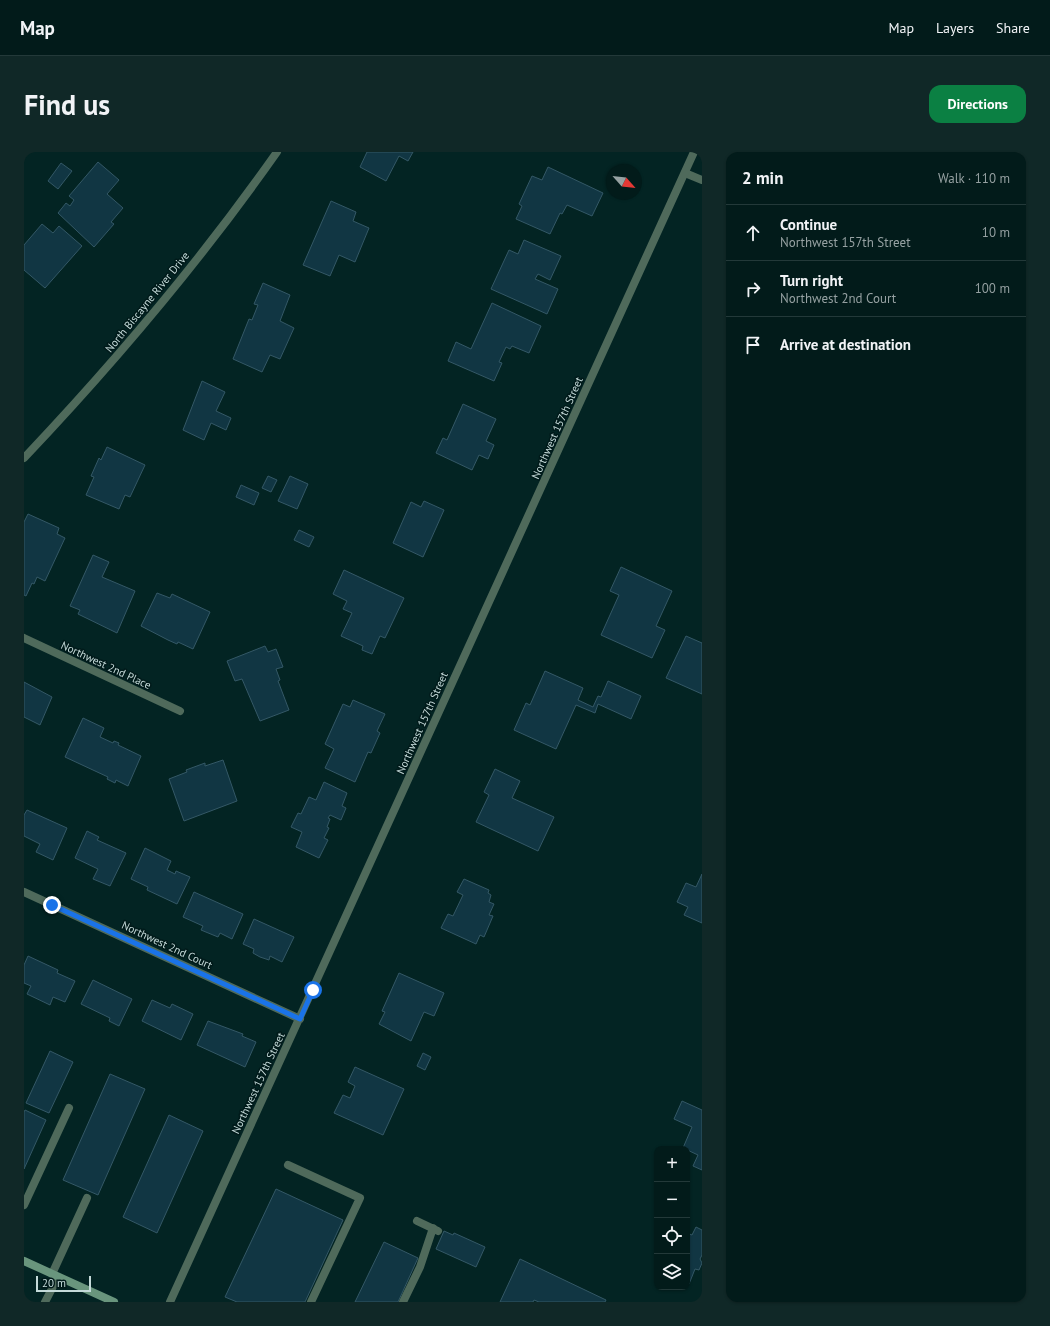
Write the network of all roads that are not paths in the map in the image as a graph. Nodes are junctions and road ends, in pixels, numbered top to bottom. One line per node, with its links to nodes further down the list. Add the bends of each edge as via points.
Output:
1 (277, 152): 5 (street, North Biscayne River Drive, via 229,218 133,337)
2 (694, 152): 3 (street, Northwest 157th Street)
3 (685, 173): 4 (street); 9 (street, Northwest 157th Street)
4 (702, 180)
5 (24, 458)
6 (24, 638): 7 (street, Northwest 2nd Place)
7 (180, 711)
8 (24, 892): 9 (street, Northwest 2nd Court)
9 (300, 1019): 19 (street, Northwest 157th Street)
10 (69, 1108): 13 (street)
11 (288, 1165): 20 (street, via 360,1198)
12 (87, 1198): 16 (street)
13 (24, 1205)
14 (417, 1221): 21 (street, via 435,1230)
15 (24, 1261): 16 (street)
16 (55, 1275): 17 (street); 18 (street)
17 (45, 1302)
18 (114, 1302)
19 (170, 1302)
20 (310, 1302)
21 (403, 1302)

